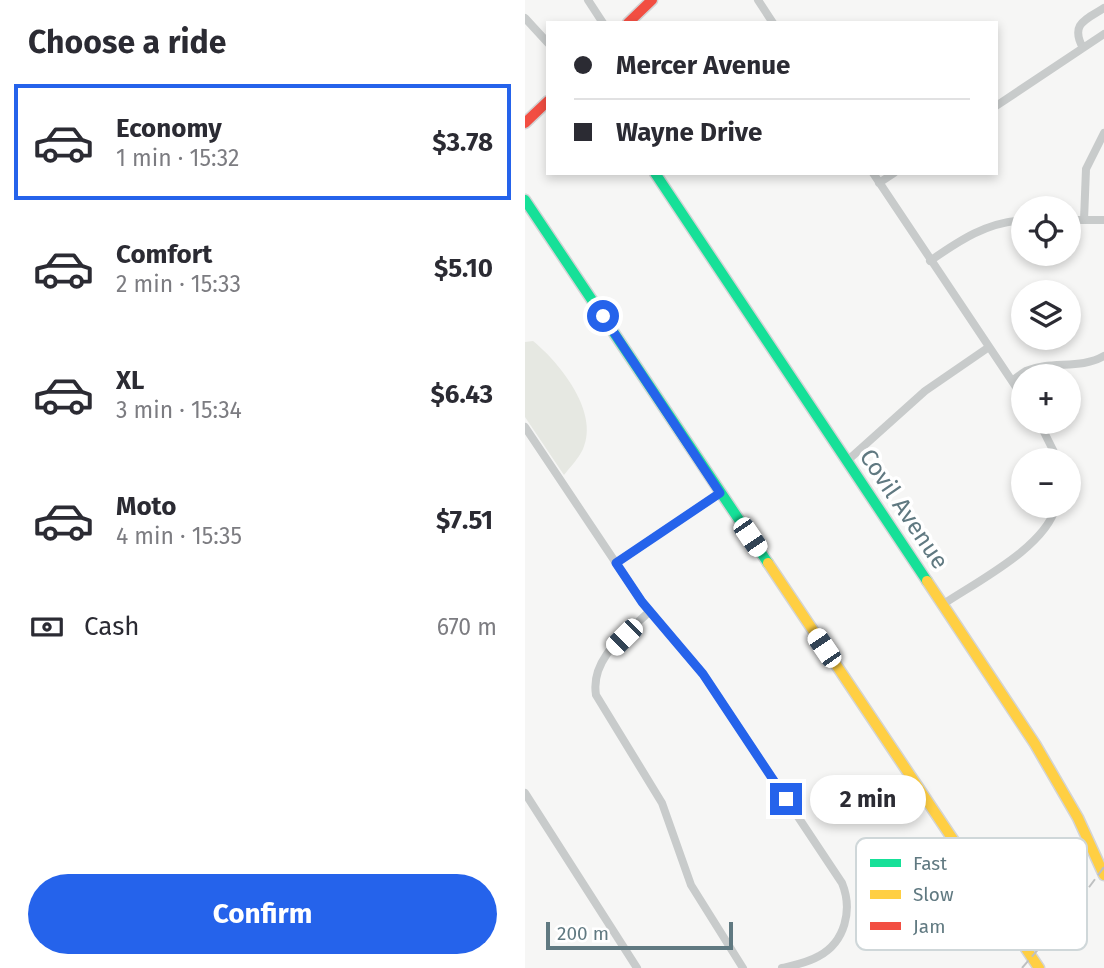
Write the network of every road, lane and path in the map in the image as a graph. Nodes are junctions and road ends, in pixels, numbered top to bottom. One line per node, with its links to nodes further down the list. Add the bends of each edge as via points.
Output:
1 (588, 0): 6 (street)
2 (652, 0): 7 (street)
3 (758, 0): 8 (street)
4 (1104, 8): 11 (street, via 1077,30)
5 (525, 18): 10 (street)
6 (602, 21)
7 (630, 21)
8 (772, 21)
9 (1104, 34): 11 (street)
10 (546, 41)
11 (1083, 48): 13 (street)
12 (546, 103): 14 (street)
13 (998, 105)
14 (525, 123)
15 (1104, 133): 21 (street, via 1086,169)
16 (656, 175): 30 (street, Covil Avenue)
17 (874, 175): 19 (street)
18 (891, 175): 19 (street)
19 (879, 183): 24 (street)
20 (525, 200): 31 (street)
21 (1084, 220): 22 (street)
22 (1104, 220)
23 (1011, 222): 24 (street, via 990,225)
24 (930, 261): 25 (street)
25 (989, 347): 28 (street); 30 (street, via 925,391)
26 (1104, 356): 27 (street)
27 (1081, 364)
28 (1011, 380)
29 (525, 427): 33 (street)
30 (847, 461): 34 (street, Covil Avenue)
31 (720, 493): 33 (street); 37 (street)
32 (1050, 518): 34 (street, via 1021,552)
33 (616, 563): 35 (street)
34 (942, 605): 38 (street, Covil Avenue, via 1055,775)
35 (650, 611): 41 (street, via 600,663 596,695 662,803 691,885); 42 (street, via 703,674 844,888 846,919 832,946 807,962)
36 (525, 793): 40 (street)
37 (952, 838)
38 (1104, 875)
39 (1027, 950): 43 (street)
40 (637, 968)
41 (743, 968)
42 (782, 968)
43 (1039, 968)

